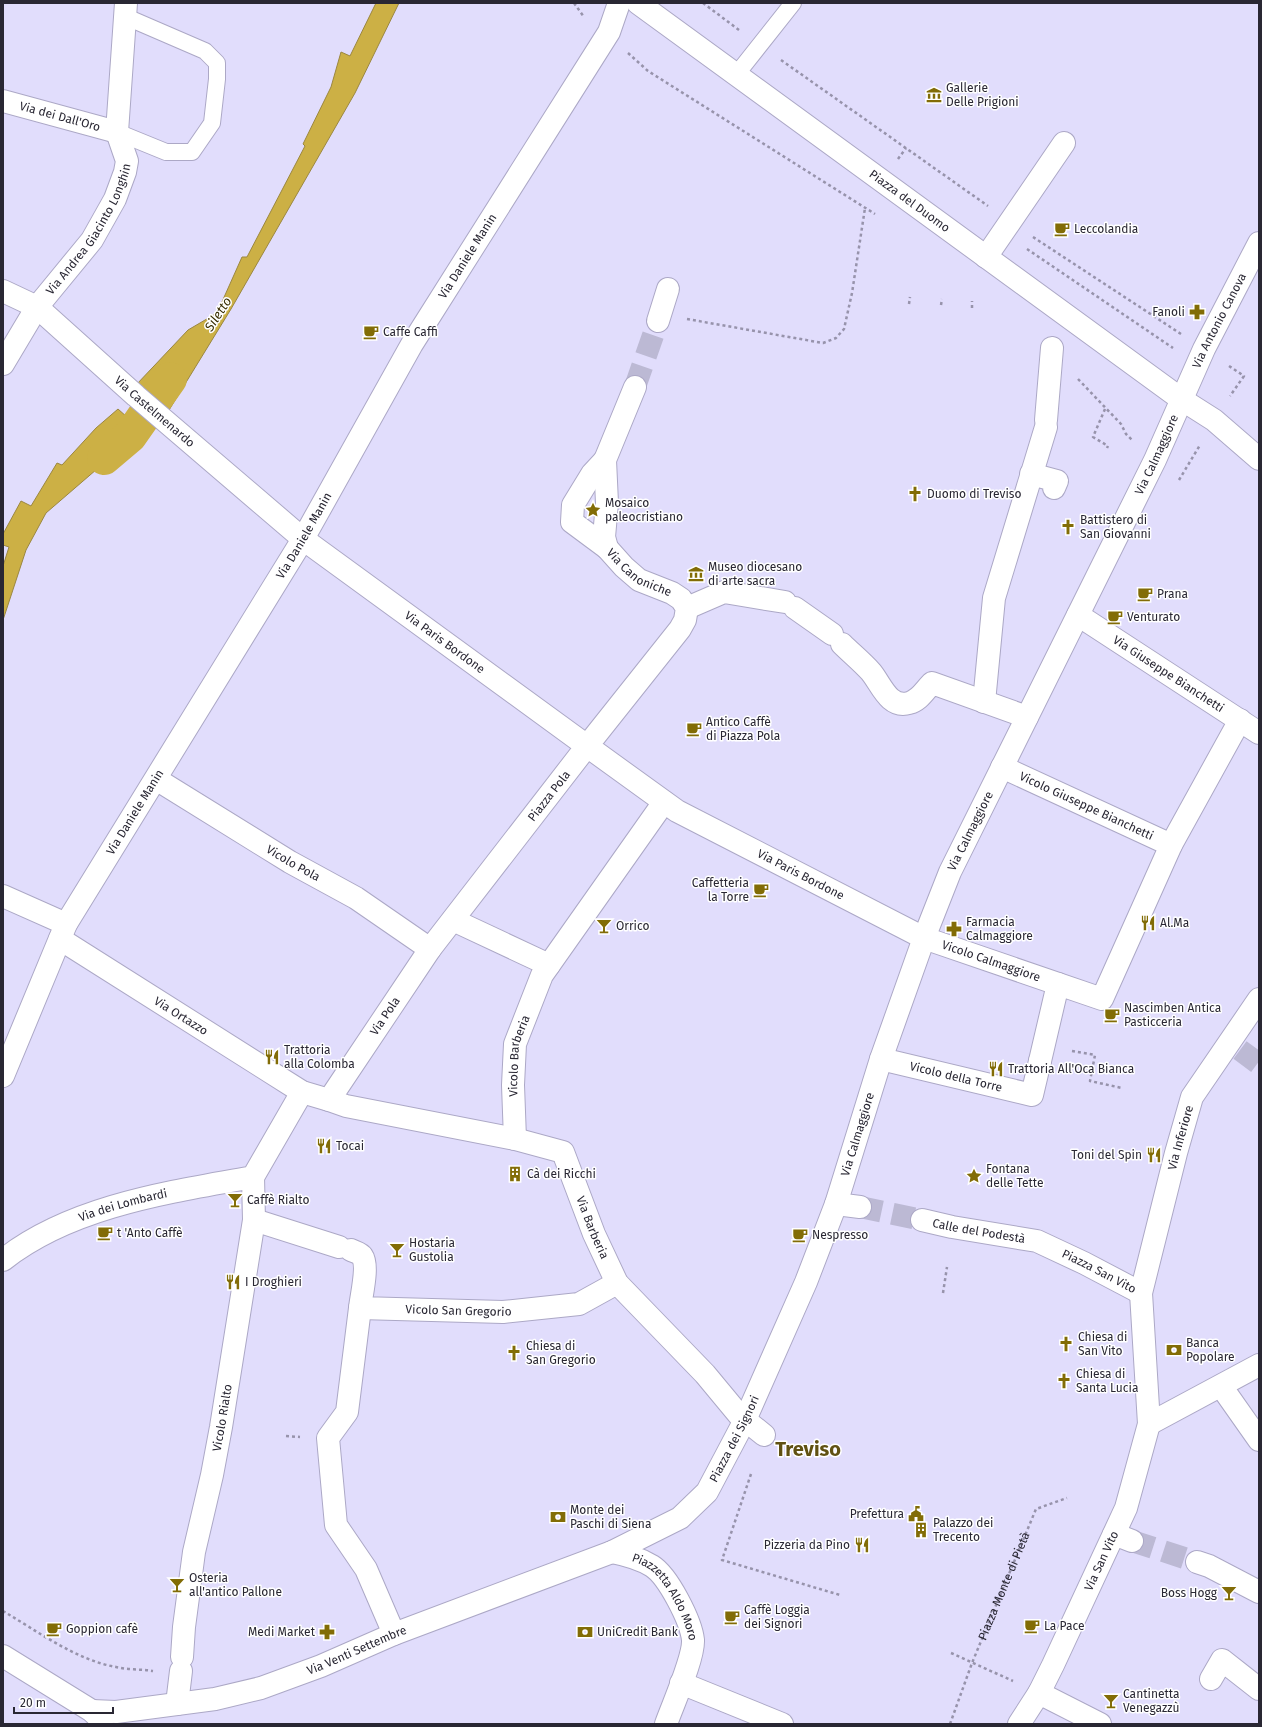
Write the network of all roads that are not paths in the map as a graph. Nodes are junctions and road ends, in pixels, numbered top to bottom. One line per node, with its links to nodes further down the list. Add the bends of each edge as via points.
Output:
1 (620, 3): 23 (street, Via Daniele Manin, via 609,32 412,344)
2 (638, 3): 5 (street, Piazza del Duomo)
3 (792, 3): 5 (lane)
4 (125, 10): 7 (street, Via Andrea Giacinto Longhin); 7 (lane, via 205,51 217,63 217,79 212,123 192,152 166,152)
5 (736, 75): 10 (street, Piazza del Duomo)
6 (3, 101): 7 (street, Via dei Dall'Oro)
7 (116, 132): 13 (street, Via Andrea Giacinto Longhin, via 127,161 115,199 92,240)
8 (1064, 143): 10 (street)
9 (1259, 243): 18 (street, Via Antonio Canova)
10 (986, 257): 18 (street, Piazza del Duomo)
11 (668, 289): 14 (street)
12 (3, 291): 13 (street, Via Castelmenardo)
13 (37, 307): 16 (street, Via Andrea Giacinto Longhin); 23 (street, Via Castelmenardo, via 136,396)
14 (659, 319)
15 (1052, 348): 21 (street, via 1046,423)
16 (3, 364)
17 (635, 387): 20 (street, Via Canoniche)
18 (1181, 399): 19 (street, Piazza del Duomo, via 1214,420); 26 (street, Via Calmaggiore)
19 (1259, 459)
20 (605, 460): 24 (street, Via Canoniche, via 607,503 604,536); 24 (street, via 592,474 573,505 572,522)
21 (1031, 474): 22 (street, via 1057,481); 27 (street, via 994,598)
22 (1054, 488)
23 (303, 538): 31 (street, Via Paris Bordone); 33 (street, Via Daniele Manin)
24 (607, 548): 25 (street, Via Canoniche, via 624,568 639,580 676,596)
25 (687, 608): 27 (street, via 724,592 790,605 837,639 871,673 886,695 899,704 908,704 919,699 932,683); 31 (street, via 680,629)
26 (1078, 616): 28 (street, Via Calmaggiore); 29 (street, Via Giuseppe Bianchetti)
27 (984, 702): 28 (street)
28 (1027, 717): 32 (street, Via Calmaggiore)
29 (1240, 720): 30 (street, Via Giuseppe Bianchetti); 35 (street)
30 (1259, 733)
31 (588, 746): 34 (street); 38 (street, Piazza Pola)
32 (1002, 767): 35 (street, Vicolo Giuseppe Bianchetti); 39 (street, Via Calmaggiore, via 950,872)
33 (156, 779): 37 (street, Via Daniele Manin); 38 (street, Vicolo Pola, via 290,862 356,898)
34 (671, 807): 39 (street, Via Paris Bordone); 40 (street)
35 (1171, 845): 41 (street, Vicolo Calmaggiore, via 1102,999)
36 (3, 896): 37 (street, Via Ortazzo)
37 (63, 932): 44 (street, Via Daniele Manin); 45 (street, Via Ortazzo)
38 (442, 934): 40 (street); 46 (street, Via Pola)
39 (924, 938): 41 (street, Vicolo Calmaggiore); 43 (street, Via Calmaggiore)
40 (545, 970): 47 (street, Vicolo Barberia, via 515,1044)
41 (1058, 984): 43 (street, Vicolo della Torre, via 1032,1095)
42 (1259, 1000): 57 (street, Via Inferiore, via 1234,1046 1192,1097)
43 (881, 1059): 49 (street, Via Calmaggiore)
44 (3, 1076)
45 (302, 1092): 46 (street, Via Ortazzo); 48 (street)
46 (329, 1100): 47 (street, Via Barberia, via 346,1106)
47 (515, 1139): 56 (street, Via Barberia, via 563,1152 594,1234)
48 (253, 1177): 51 (street, Vicolo Rialto); 54 (street, Via dei Lombardi, via 113,1206 64,1225 19,1247)
49 (836, 1204): 50 (street); 55 (street, Via Calmaggiore)
50 (860, 1207)
51 (254, 1220): 58 (street, via 362,1256 366,1264); 74 (street, Vicolo Rialto, via 221,1427 194,1552)
52 (922, 1220): 53 (street, Calle del Podestà)
53 (1037, 1241): 57 (street, Piazza San Vito)
54 (3, 1260)
55 (806, 1282): 61 (street, Piazza dei Signori)
56 (617, 1283): 58 (street, Vicolo San Gregorio, via 579,1304 503,1312); 61 (street, Via Barberia, via 705,1374)
57 (1141, 1293): 62 (street, Piazza San Vito)
58 (360, 1308): 68 (street, via 347,1412 328,1438 336,1526 366,1569)
59 (1259, 1365): 60 (street)
60 (1220, 1386): 62 (street); 64 (street)
61 (745, 1420): 63 (street, Via Barberia); 65 (street, Piazza dei Signori, via 707,1492 680,1518)
62 (1149, 1424): 73 (street, Via San Vito, via 1126,1508 1123,1538)
63 (764, 1435)
64 (1259, 1440)
65 (612, 1552): 68 (street, Via Venti Settembre); 71 (street, Piazzetta Aldo Moro, via 633,1556 654,1566 681,1604 693,1640)
66 (1197, 1562): 67 (street)
67 (1259, 1592)
68 (394, 1634): 74 (street, Via Venti Settembre, via 262,1688 215,1699)
69 (3, 1656): 75 (street)
70 (1211, 1679): 72 (street, via 1222,1660)
71 (681, 1683): 76 (street, Piazzetta Aldo Moro); 77 (street)
72 (1259, 1689)
73 (1039, 1693): 78 (street); 79 (street)
74 (177, 1704): 75 (street, Via Venti Settembre, via 116,1712)
75 (99, 1718)
76 (666, 1724)
77 (782, 1724)
78 (1020, 1724)
79 (1100, 1724)

